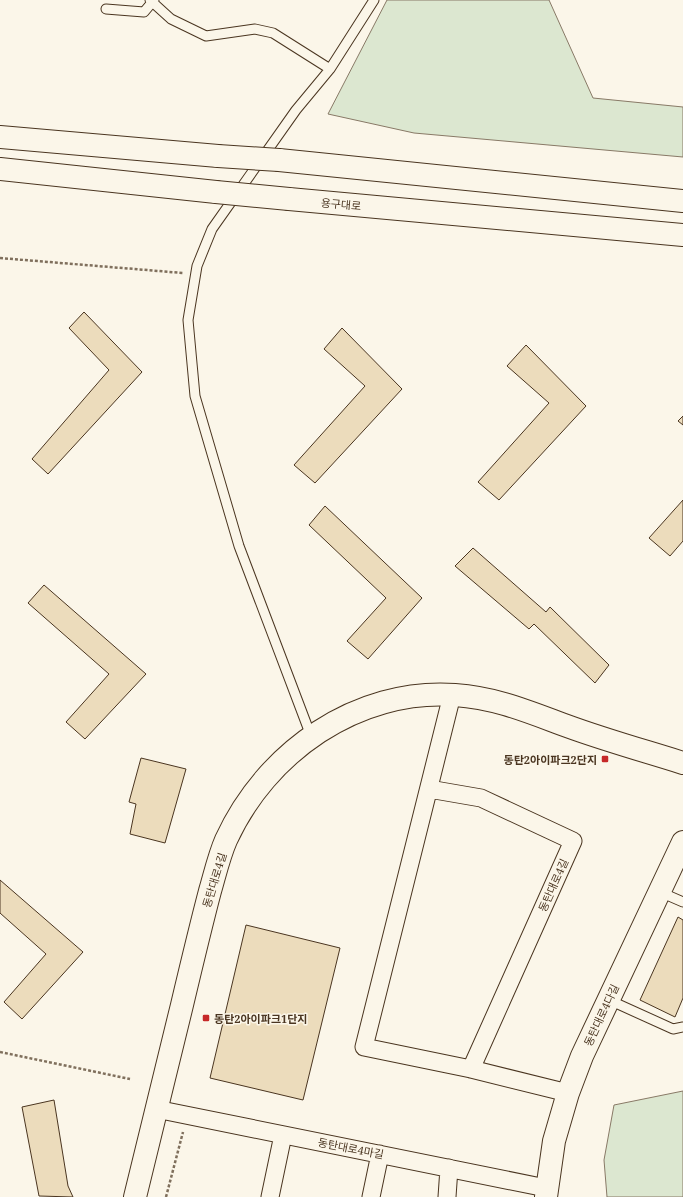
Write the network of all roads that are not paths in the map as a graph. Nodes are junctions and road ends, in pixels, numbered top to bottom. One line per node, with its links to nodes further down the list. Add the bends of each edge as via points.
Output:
1 (374, 0): 4 (lane)
2 (152, 1): 3 (lane, via 144,12); 4 (lane, via 171,19 206,36 255,29 273,33)
3 (106, 9)
4 (330, 69): 10 (lane, via 296,110 212,229 197,266 188,320 195,396 239,546)
5 (0, 137): 7 (main road, bridge, via 279,160)
6 (0, 169): 8 (main road, 용구대로, bridge, via 288,199)
7 (683, 201)
8 (683, 235)
9 (452, 695): 10 (main road, 동탄대로4길, via 410,697 379,704 343,717); 11 (main road, 동탄대로4길, via 485,698 524,708 568,726); 12 (street)
10 (311, 736): 20 (main road, 동탄대로4길, via 276,765 246,804 226,840 201,923)
11 (683, 763)
12 (429, 789): 18 (street, via 364,1046); 18 (street, 동탄대로4길, via 481,798 573,841)
13 (683, 842): 14 (main road, 동탄대로4다길)
14 (660, 892): 15 (lane); 16 (main road, 동탄대로4다길)
15 (683, 902)
16 (609, 1000): 17 (lane, via 673,1028); 19 (main road, 동탄대로4다길, via 582,1056)
17 (683, 1027)
18 (471, 1069): 19 (street)
19 (568, 1093): 24 (main road, 동탄대로4다길, via 554,1141)
20 (156, 1109): 21 (street, 동탄대로4마길); 25 (main road, 동탄대로4길)
21 (283, 1135): 22 (street, 동탄대로4마길); 26 (street)
22 (380, 1154): 23 (street, 동탄대로4마길); 27 (street)
23 (449, 1168): 24 (street, 동탄대로4마길); 28 (street)
24 (546, 1192)
25 (135, 1197)
26 (270, 1197)
27 (370, 1197)
28 (447, 1197)

